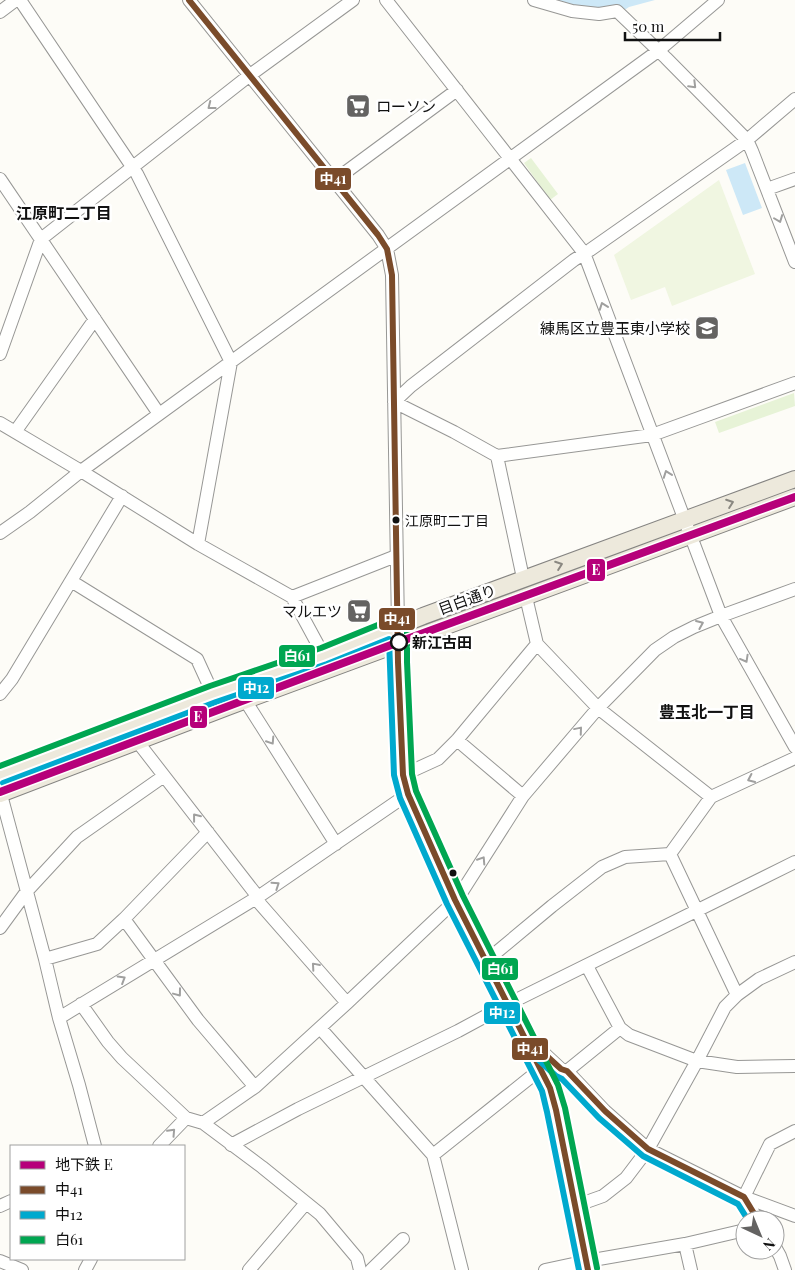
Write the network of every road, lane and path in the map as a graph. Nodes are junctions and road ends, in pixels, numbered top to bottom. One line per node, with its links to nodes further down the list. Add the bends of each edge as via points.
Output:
1 (18, 0): 7 (street); 14 (street)
2 (189, 0): 9 (street)
3 (353, 0): 9 (street)
4 (386, 0): 10 (street)
5 (534, 0): 8 (street, via 572,11 599,14 617,11)
6 (718, 0): 8 (street)
7 (0, 12)
8 (658, 51): 12 (street, one-way to 12); 13 (street)
9 (250, 75): 14 (street, one-way to 14); 17 (street)
10 (457, 90): 13 (street); 17 (street)
11 (795, 99): 12 (street)
12 (747, 140): 18 (street); 21 (street)
13 (510, 159): 20 (street); 21 (street)
14 (133, 167): 19 (street); 25 (street)
15 (0, 179): 19 (street)
16 (795, 179): 18 (street)
17 (335, 180): 20 (street)
18 (767, 190): 22 (street, one-way to 22)
19 (41, 239): 23 (street); 24 (street)
20 (387, 248): 25 (street); 27 (street, via 392,275)
21 (584, 254): 27 (street); 31 (street, one-way to 21)
22 (795, 262)
23 (95, 319): 28 (street); 30 (street)
24 (0, 354)
25 (231, 362): 28 (street); 39 (street)
26 (795, 383): 31 (street)
27 (394, 402): 32 (street); 40 (street)
28 (159, 414): 33 (street)
29 (0, 423): 30 (street)
30 (15, 432): 33 (street)
31 (652, 435): 32 (street); 37 (street, one-way to 31)
32 (497, 456): 41 (street)
33 (81, 471): 35 (street); 38 (street)
34 (795, 478): 37 (main road, 目白通り, one-way to 34)
35 (122, 496): 39 (street); 42 (street)
36 (795, 497): 37 (main road, 目白通り)
37 (687, 528): 41 (main road, 目白通り, one-way to 37); 45 (main road, 目白通り); 46 (street)
38 (0, 533)
39 (198, 544): 44 (street)
40 (396, 556): 44 (street); 47 (street)
41 (523, 578): 47 (main road, 目白通り)
42 (71, 581): 51 (street); 52 (street, via 197,659)
43 (795, 589): 46 (street)
44 (292, 597): 50 (street)
45 (526, 597): 48 (main road, 目白通り); 49 (street)
46 (721, 616): 54 (street, one-way to 46, via 655,650 674,637); 57 (street, one-way to 57)
47 (398, 626): 48 (street); 50 (main road, 目白通り)
48 (398, 643): 53 (main road, 目白通り); 60 (street)
49 (537, 644): 54 (street); 55 (street)
50 (324, 656): 52 (main road, 目白通り)
51 (0, 694)
52 (213, 694): 59 (main road, 目白通り)
53 (245, 700): 56 (main road, 目白通り); 67 (street, one-way to 67)
54 (598, 708): 64 (street, one-way to 54); 65 (street)
55 (456, 740): 60 (street, via 438,759); 64 (street)
56 (137, 741): 61 (street); 62 (main road, 目白通り)
57 (795, 747)
58 (795, 758): 65 (street, one-way to 65)
59 (0, 775)
60 (403, 775): 63 (street)
61 (164, 776): 66 (street, one-way to 61); 70 (street, via 77,837)
62 (0, 793): 70 (street)
63 (408, 794): 67 (street); 72 (street)
64 (523, 796): 72 (street, one-way to 64)
65 (711, 797): 68 (street)
66 (208, 832): 71 (street); 74 (street)
67 (336, 844): 71 (street, one-way to 67)
68 (670, 854): 73 (street); 78 (street, via 625,857 602,867)
69 (795, 862): 73 (street)
70 (27, 891): 75 (street); 76 (street)
71 (257, 898): 77 (street); 82 (street, one-way to 71)
72 (455, 900): 78 (street); 82 (street)
73 (697, 911): 80 (street); 81 (street)
74 (124, 919): 76 (street, via 97,944); 77 (street)
75 (1, 924)
76 (45, 959): 85 (street)
77 (154, 960): 83 (street, one-way to 77); 94 (street, one-way to 94, via 198,1020)
78 (486, 961): 84 (street)
79 (795, 962): 81 (street, via 759,979)
80 (587, 966): 84 (street); 87 (street)
81 (737, 995): 89 (street, via 725,1008)
82 (347, 1003): 86 (street)
83 (81, 1004): 85 (street); 95 (street, via 122,1058)
84 (508, 1004): 88 (street); 93 (street)
85 (59, 1018): 98 (street)
86 (320, 1028): 93 (street); 94 (street)
87 (620, 1028): 89 (street, via 629,1035); 91 (street)
88 (524, 1035): 91 (street); 92 (street)
89 (697, 1061): 90 (street, via 737,1068); 101 (street)
90 (795, 1066)
91 (564, 1070): 92 (street); 101 (street)
92 (542, 1071): 102 (street); 105 (street, via 556,1110)
93 (362, 1077): 100 (street); 102 (street)
94 (256, 1087): 96 (street)
95 (186, 1118): 96 (street); 99 (street, one-way to 95)
96 (203, 1124): 100 (street)
97 (795, 1130): 103 (street, via 770,1144)
98 (95, 1145)
99 (160, 1145)
100 (231, 1145): 104 (street)
101 (648, 1149): 103 (street); 105 (street, via 626,1178 603,1196)
102 (433, 1156): 117 (street)
103 (744, 1197): 106 (street); 107 (street)
104 (306, 1202): 114 (street); 115 (street, via 357,1258)
105 (575, 1206): 112 (street)
106 (752, 1210)
107 (795, 1216)
108 (735, 1232): 110 (street)
109 (403, 1238): 116 (street)
110 (684, 1244): 112 (street); 119 (street)
111 (0, 1262): 113 (street)
112 (588, 1266): 118 (street)
113 (22, 1270)
114 (249, 1270)
115 (360, 1270)
116 (372, 1270)
117 (462, 1270)
118 (545, 1270)
119 (691, 1270)

